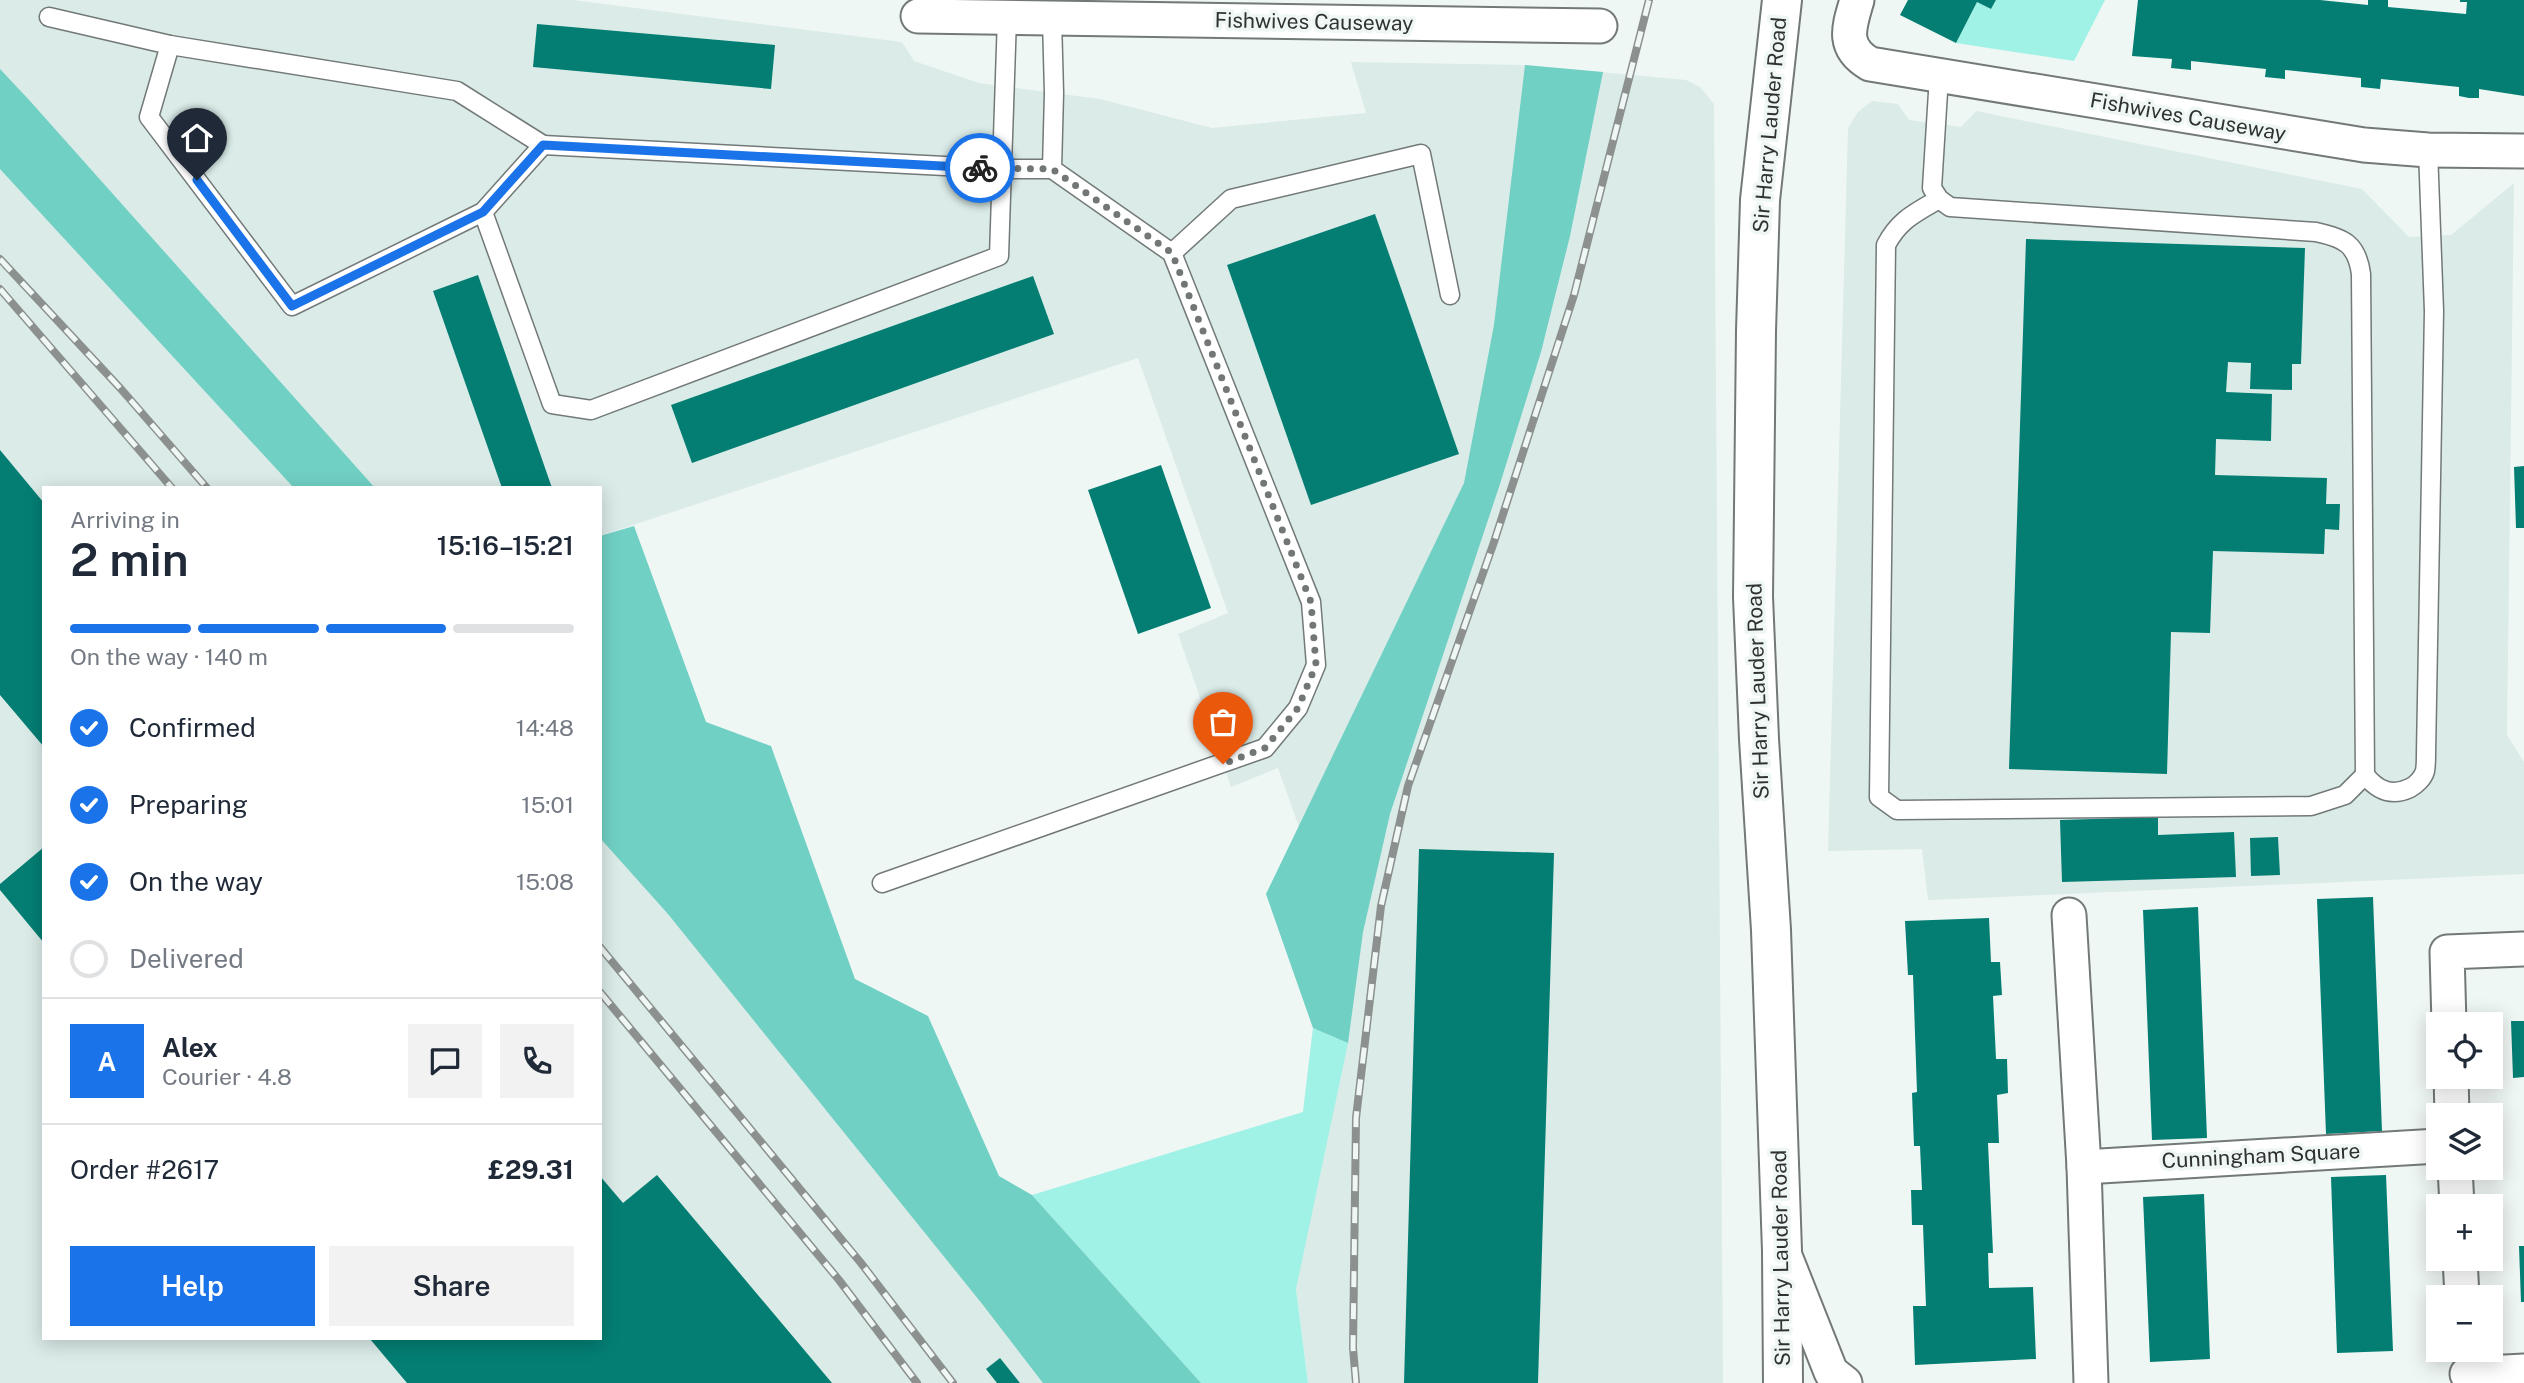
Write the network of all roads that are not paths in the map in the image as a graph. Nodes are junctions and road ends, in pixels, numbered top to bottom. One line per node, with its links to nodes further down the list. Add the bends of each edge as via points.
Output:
1 (1782, 0): 25 (main road, Sir Harry Lauder Road, via 1760,200 1753,597)
2 (1857, 0): 8 (street, Fishwives Causeway, via 1850,26 1856,56 1870,64)
3 (1029, 13): 4 (street, Fishwives Causeway); 6 (street, Fishwives Causeway); 12 (lane); 13 (lane, via 1054,93)
4 (918, 16)
5 (49, 17): 7 (lane)
6 (1600, 26)
7 (170, 45): 9 (lane, via 457,91); 15 (lane, via 149,117 292,306)
8 (1939, 76): 10 (street, Fishwives Causeway, via 2364,145); 14 (lane, via 1932,175)
9 (543, 145): 12 (lane); 15 (lane)
10 (2428, 150): 11 (street, Fishwives Causeway); 18 (lane, via 2434,311 2425,773 2415,786 2399,793 2374,786)
11 (2524, 151)
12 (1002, 169): 13 (lane); 15 (lane, via 999,256 591,410 552,404)
13 (1052, 169): 16 (lane)
14 (1938, 199): 18 (lane, via 1951,207 2316,232 2337,237 2351,247 2359,258 2361,274); 18 (lane, via 1895,228 1886,245 1879,797 1897,810 2311,807 2345,795)
15 (483, 212)
16 (1172, 253): 17 (lane, via 1231,199 1420,154); 19 (lane, via 1311,602 1316,665 1298,708 1265,748)
17 (1450, 295)
18 (2365, 775)
19 (881, 883)
20 (2069, 915): 24 (street)
21 (2523, 949): 22 (street, via 2447,952)
22 (2449, 1012)
23 (2426, 1147): 24 (street, Cunningham Square)
24 (2084, 1167): 30 (street)
25 (1782, 1251): 28 (main road, Sir Harry Lauder Road); 29 (street, via 1830,1372)
26 (2466, 1369): 27 (street)
27 (2524, 1371)
28 (1783, 1383)
29 (1845, 1383)
30 (2091, 1383)

